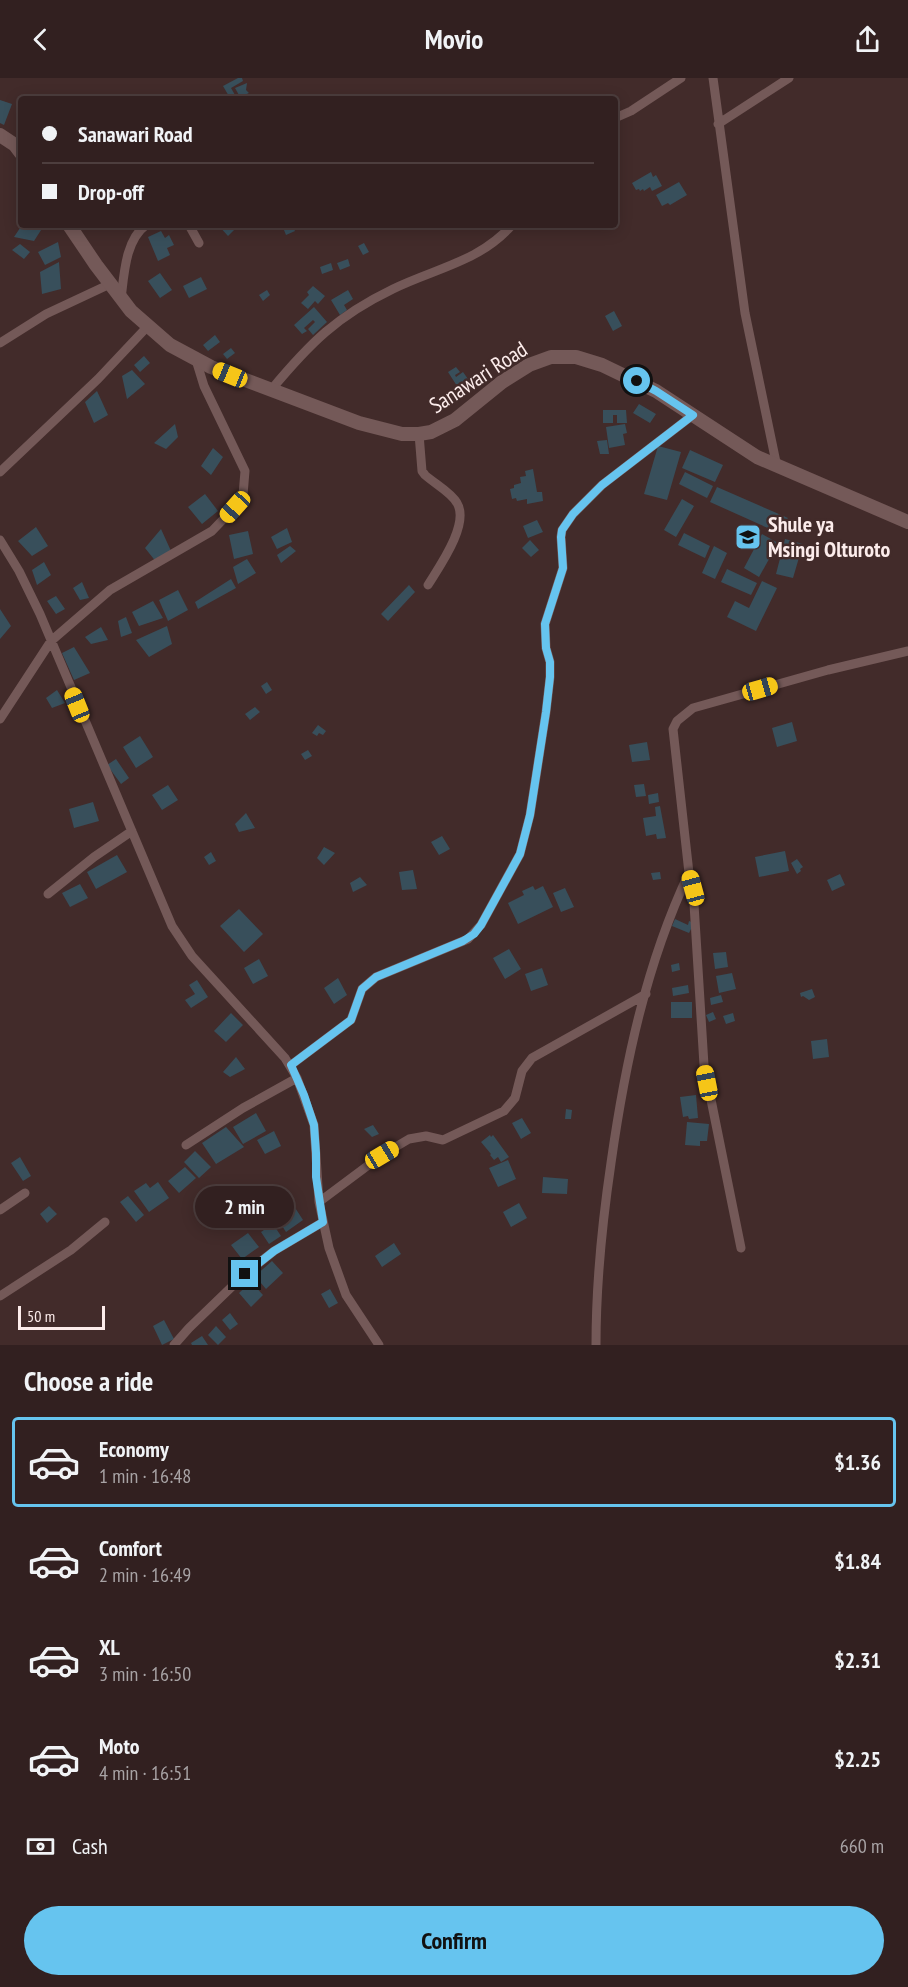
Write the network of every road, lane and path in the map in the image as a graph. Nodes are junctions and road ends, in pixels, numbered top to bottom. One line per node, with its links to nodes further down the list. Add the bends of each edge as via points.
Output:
1 (681, 78): 4 (street)
2 (713, 78): 5 (street)
3 (789, 78): 5 (street)
4 (618, 117)
5 (718, 124): 21 (street, via 750,344)
6 (0, 135): 7 (street)
7 (18, 149)
8 (71, 228): 13 (street, Sanawari Road)
9 (142, 228): 14 (street, via 134,239)
10 (191, 228): 12 (street)
11 (509, 228): 18 (street, via 466,260 394,288 335,322)
12 (199, 243)
13 (110, 284): 14 (street, Sanawari Road); 16 (street, via 46,314)
14 (121, 299): 15 (street, Sanawari Road)
15 (147, 327): 17 (street, Sanawari Road); 22 (street)
16 (0, 344)
17 (196, 360): 18 (street, Sanawari Road); 26 (street, via 204,386 245,471 243,495 212,531 110,590)
18 (271, 390): 20 (street, Sanawari Road, via 374,428)
19 (693, 415): 20 (street, Sanawari Road, via 656,391 602,365 560,356 529,364 444,427); 21 (street, Sanawari Road); 33 (street, via 602,485 562,530 563,568 545,624 550,677 530,815 520,854 481,925 468,939 366,984 358,995 351,1020)
20 (419, 434): 25 (street, via 422,471 454,498 460,514 450,546)
21 (777, 467): 23 (street, Sanawari Road)
22 (0, 472)
23 (908, 522)
24 (0, 540): 26 (street, via 32,596)
25 (428, 585)
26 (51, 641): 28 (street); 29 (street)
27 (908, 651): 30 (street, via 693,708 677,721 673,729)
28 (0, 719)
29 (132, 831): 31 (street); 33 (street, via 182,942)
30 (689, 873): 32 (street, via 663,931); 41 (street, via 704,1065)
31 (48, 894)
32 (646, 994): 37 (street, via 532,1058 522,1071 515,1098 504,1111 443,1140 426,1136 409,1139); 45 (street, via 617,1112 597,1275)
33 (291, 1065): 34 (street)
34 (297, 1078): 35 (street); 37 (street, via 314,1125)
35 (186, 1145)
36 (25, 1193): 38 (street)
37 (318, 1202): 40 (street)
38 (0, 1210)
39 (105, 1222): 42 (street, via 71,1250)
40 (323, 1222): 43 (street, via 274,1251 245,1274); 44 (street, via 328,1248 346,1294)
41 (741, 1248)
42 (0, 1296)
43 (174, 1345)
44 (379, 1345)
45 (596, 1345)

